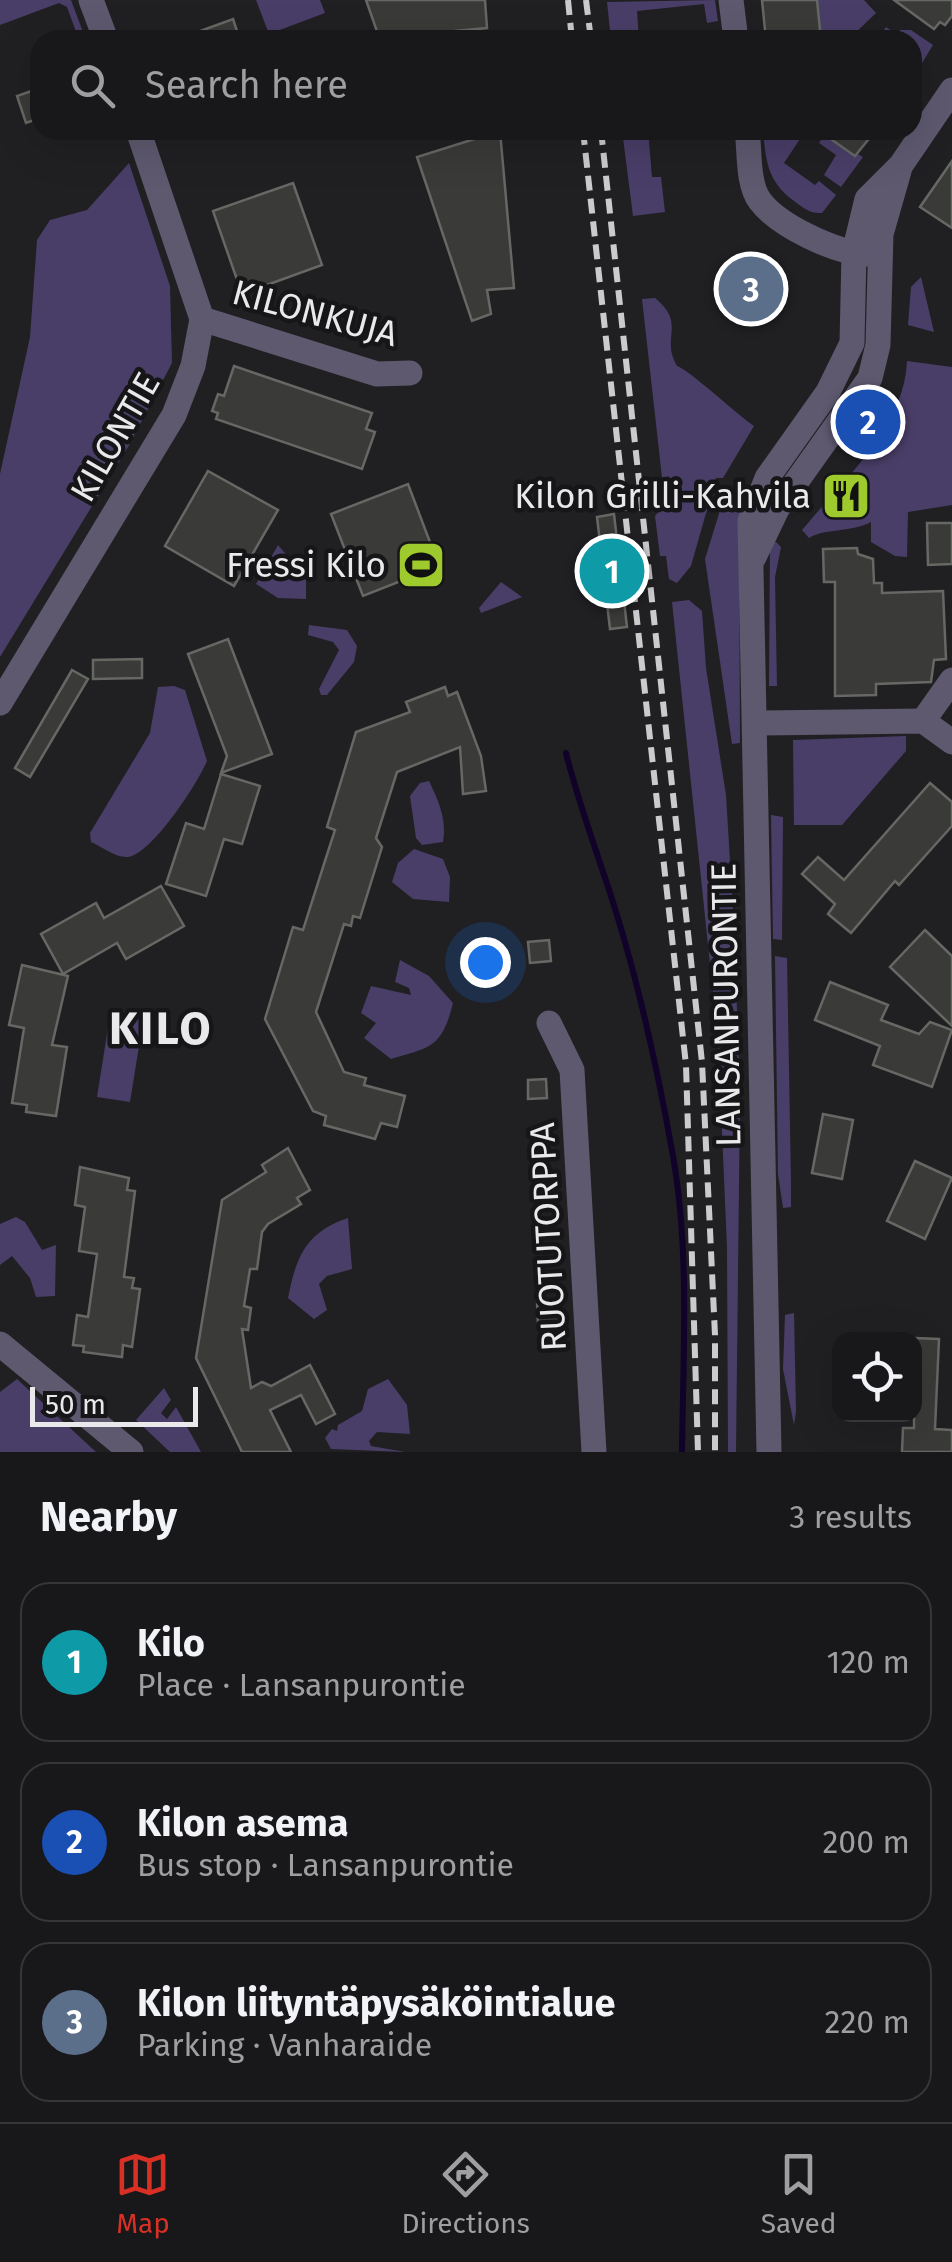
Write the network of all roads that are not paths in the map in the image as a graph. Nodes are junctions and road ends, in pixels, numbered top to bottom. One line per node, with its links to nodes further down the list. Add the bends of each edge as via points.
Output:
1 (92, 0): 3 (street)
2 (731, 0): 4 (street)
3 (102, 30)
4 (735, 30)
5 (952, 90): 6 (street, LANSANPURONTIE)
6 (922, 134)
7 (141, 140): 11 (street, KILONTIE)
8 (748, 140): 10 (street, via 761,203 820,244)
9 (918, 140): 10 (street, LANSANPURONTIE, via 901,165)
10 (867, 254): 16 (street, LANSANPURONTIE, via 878,345 870,378 777,509 754,557)
11 (202, 319): 12 (street, KILONKUJA, via 376,374); 14 (street, KILONTIE, via 174,416)
12 (410, 373)
13 (952, 680): 15 (street)
14 (0, 703)
15 (923, 721): 16 (street); 17 (street)
16 (756, 723): 22 (street, LANSANPURONTIE)
17 (952, 742)
18 (549, 1022): 21 (street, RUOTUTORPPA, via 572,1070)
19 (0, 1344): 20 (street)
20 (131, 1452)
21 (594, 1452)
22 (769, 1452)

